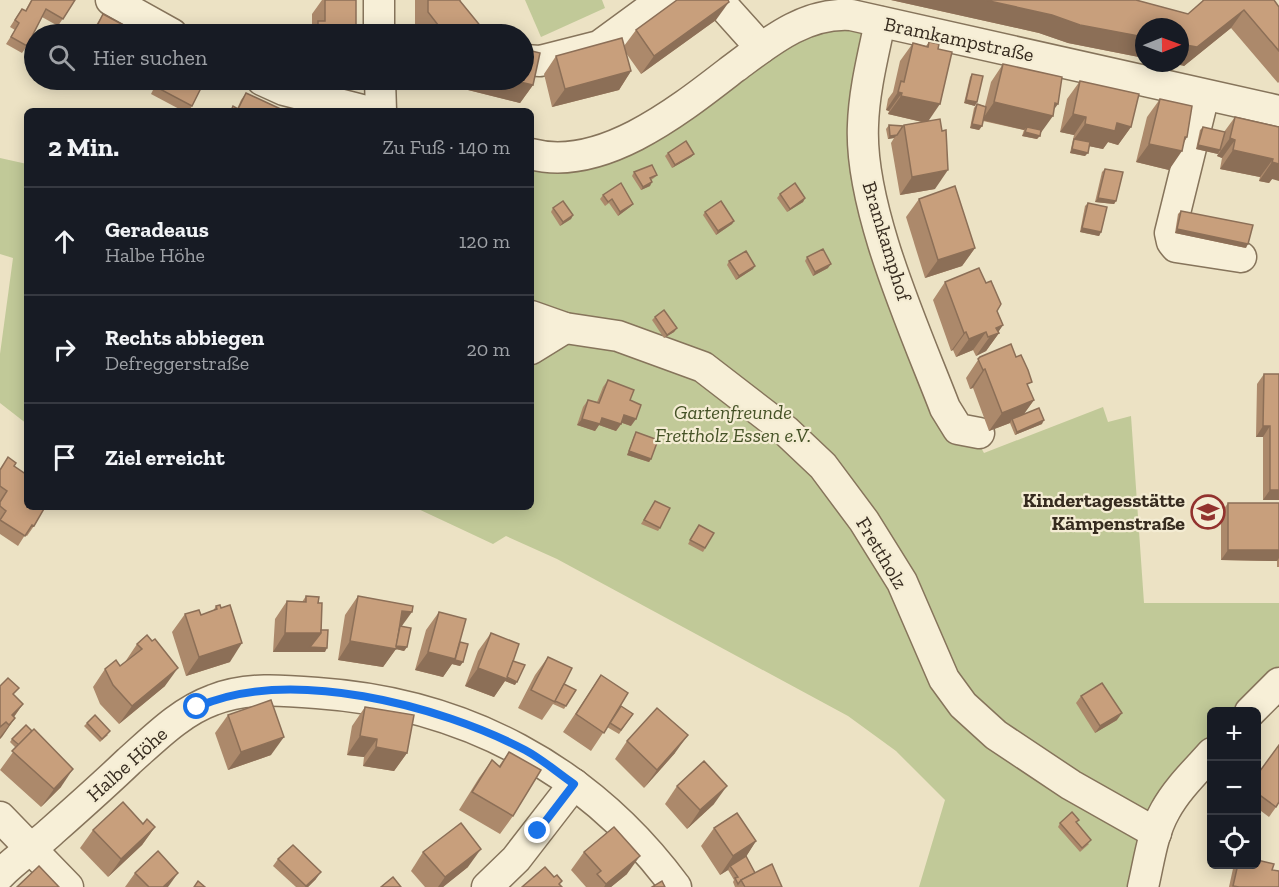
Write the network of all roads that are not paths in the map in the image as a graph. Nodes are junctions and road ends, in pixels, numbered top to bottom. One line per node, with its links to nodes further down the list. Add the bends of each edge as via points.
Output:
1 (111, 0): 6 (street)
2 (379, 0): 7 (street)
3 (662, 0): 9 (street, via 599,46)
4 (718, 0): 8 (street)
5 (880, 22): 8 (street, Bramkampstraße, via 831,14 794,27); 12 (street, Bramkampstraße); 21 (street, Bramkamphof, via 862,126 866,173 878,224 945,408 958,429)
6 (154, 24)
7 (379, 24)
8 (761, 48): 16 (street, Bramkampstraße, via 651,127 608,148 577,157)
9 (534, 61)
10 (380, 90): 14 (street)
11 (281, 93): 13 (street)
12 (1204, 95): 15 (street, Bramkampstraße); 17 (street, via 1170,233 1176,247)
13 (352, 108)
14 (381, 108)
15 (1279, 111)
16 (534, 154)
17 (1240, 257)
18 (534, 317): 19 (street, Frettholz)
19 (565, 328): 20 (street); 27 (street, Frettholz, via 618,336 703,367 786,431 823,466 864,521 902,582 944,679 963,705 996,735)
20 (534, 347)
21 (979, 433)
22 (1279, 683): 23 (street)
23 (1254, 707)
24 (1207, 758): 27 (street, via 1177,791)
25 (574, 784): 28 (street, Halbe Höhe, via 526,751 470,725 425,710 339,694 257,690 214,699 179,717); 31 (street, via 516,859); 32 (street, Halbe Höhe, via 620,822)
26 (0, 817): 28 (street)
27 (1156, 833): 33 (street)
28 (30, 848): 29 (street, Halbe Höhe); 30 (street)
29 (0, 875)
30 (68, 887)
31 (487, 887)
32 (676, 887)
33 (1143, 887)

